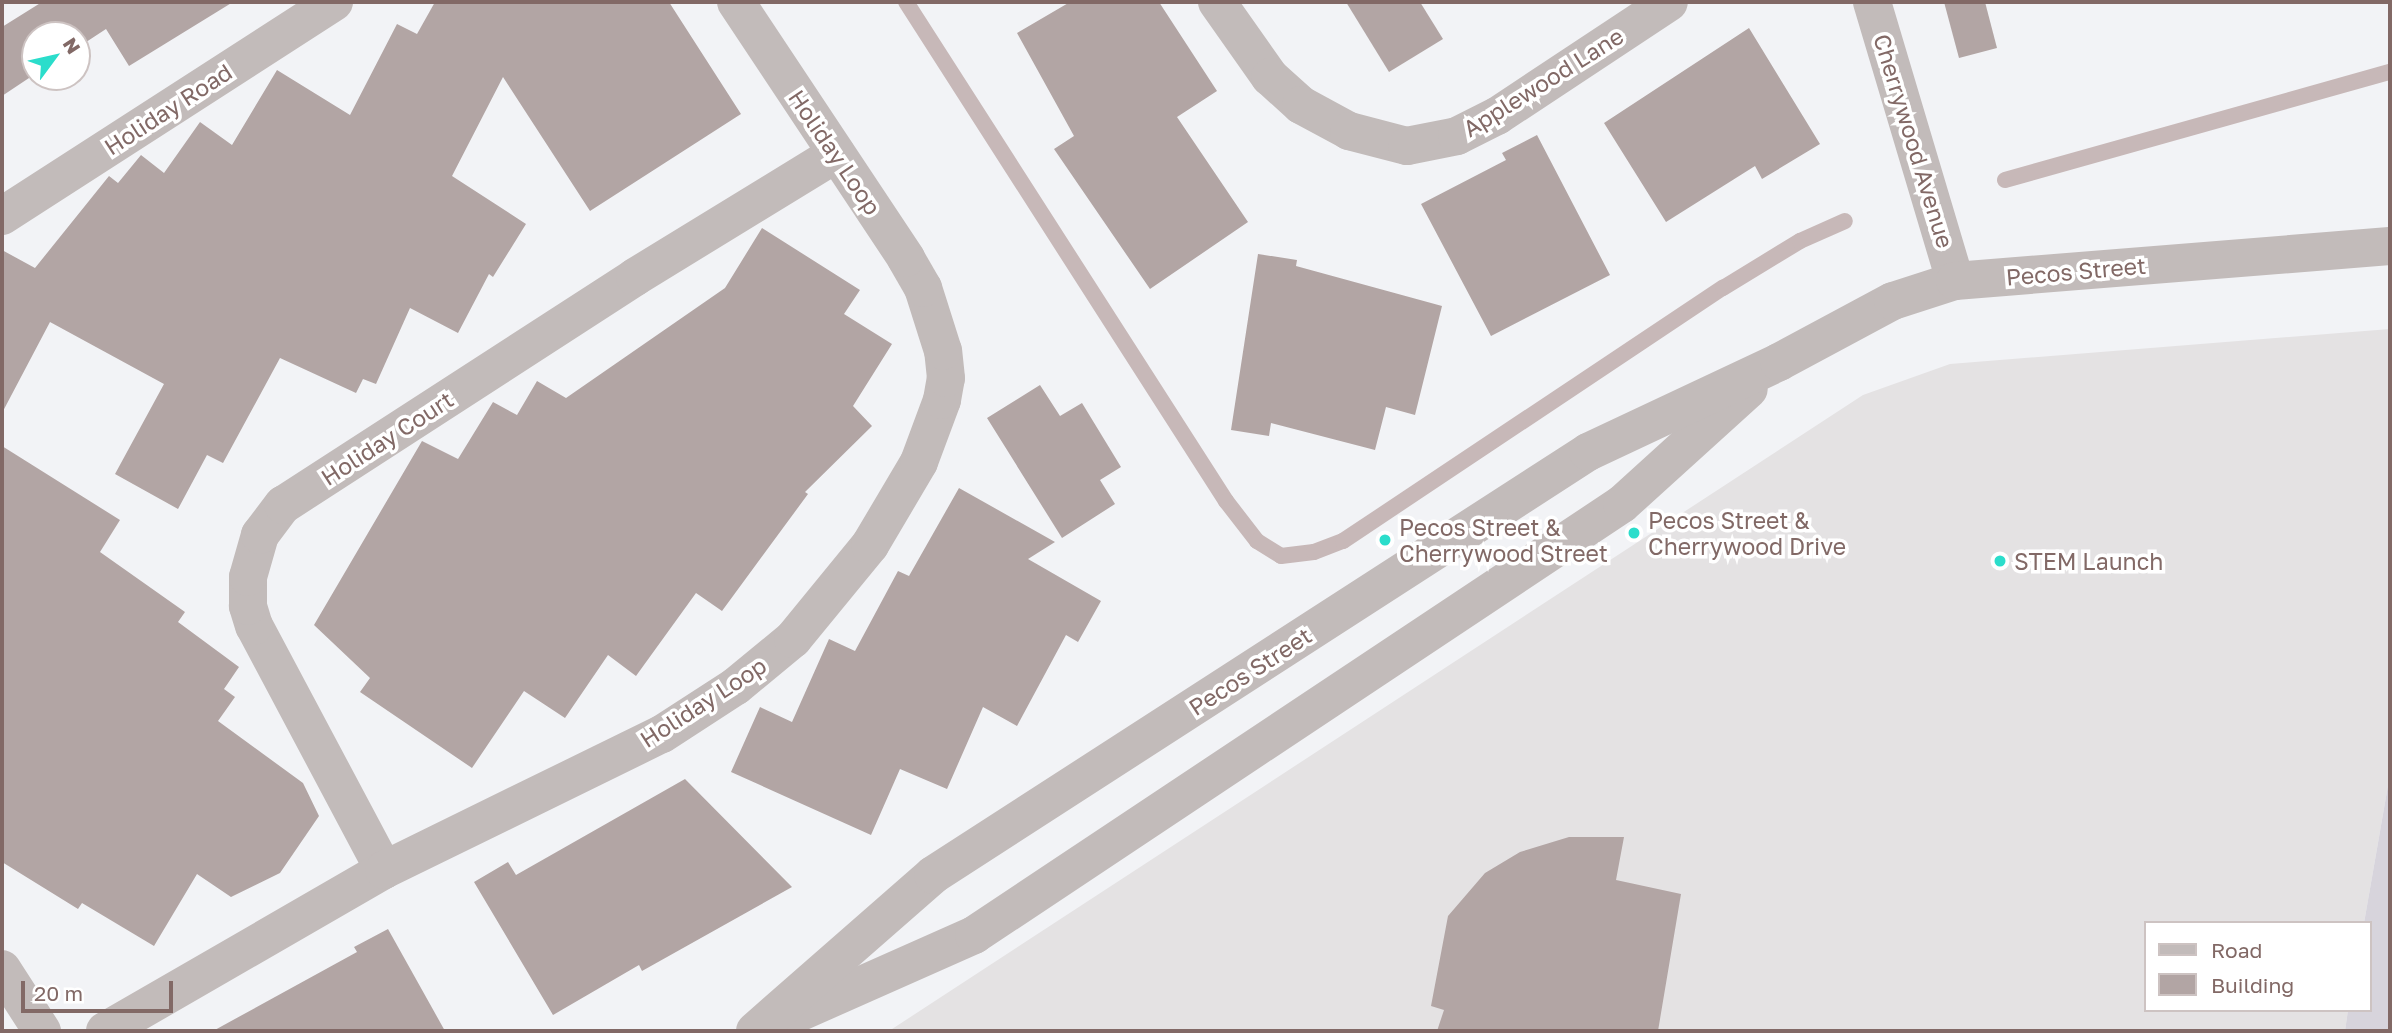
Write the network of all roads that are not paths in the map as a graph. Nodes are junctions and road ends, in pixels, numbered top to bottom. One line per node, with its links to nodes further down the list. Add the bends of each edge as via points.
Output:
1 (334, 2): 7 (street, Holiday Road)
2 (736, 2): 6 (street, Holiday Loop)
3 (1217, 2): 4 (street, Applewood Lane, via 1257,61 1301,105 1361,135 1407,146 1457,136 1497,116)
4 (1669, 2)
5 (1872, 2): 9 (street, Cherrywood Avenue)
6 (836, 154): 11 (street, Holiday Loop, via 922,288 943,351 946,378 919,462 870,545 793,639 736,686 662,734); 11 (street, Holiday Court, via 635,277 282,505 260,535 248,577 248,606 254,626)
7 (2, 216)
8 (2390, 246): 9 (street, Pecos Street)
9 (1955, 281): 10 (street, Pecos Street, via 1893,301)
10 (1779, 362): 15 (street, Pecos Street, via 1588,452 933,875); 15 (street, Pecos Street, via 1622,504 974,935)
11 (384, 870): 14 (street, Holiday Loop)
12 (2, 969): 13 (street)
13 (42, 1031)
14 (105, 1031)
15 (756, 1031)

